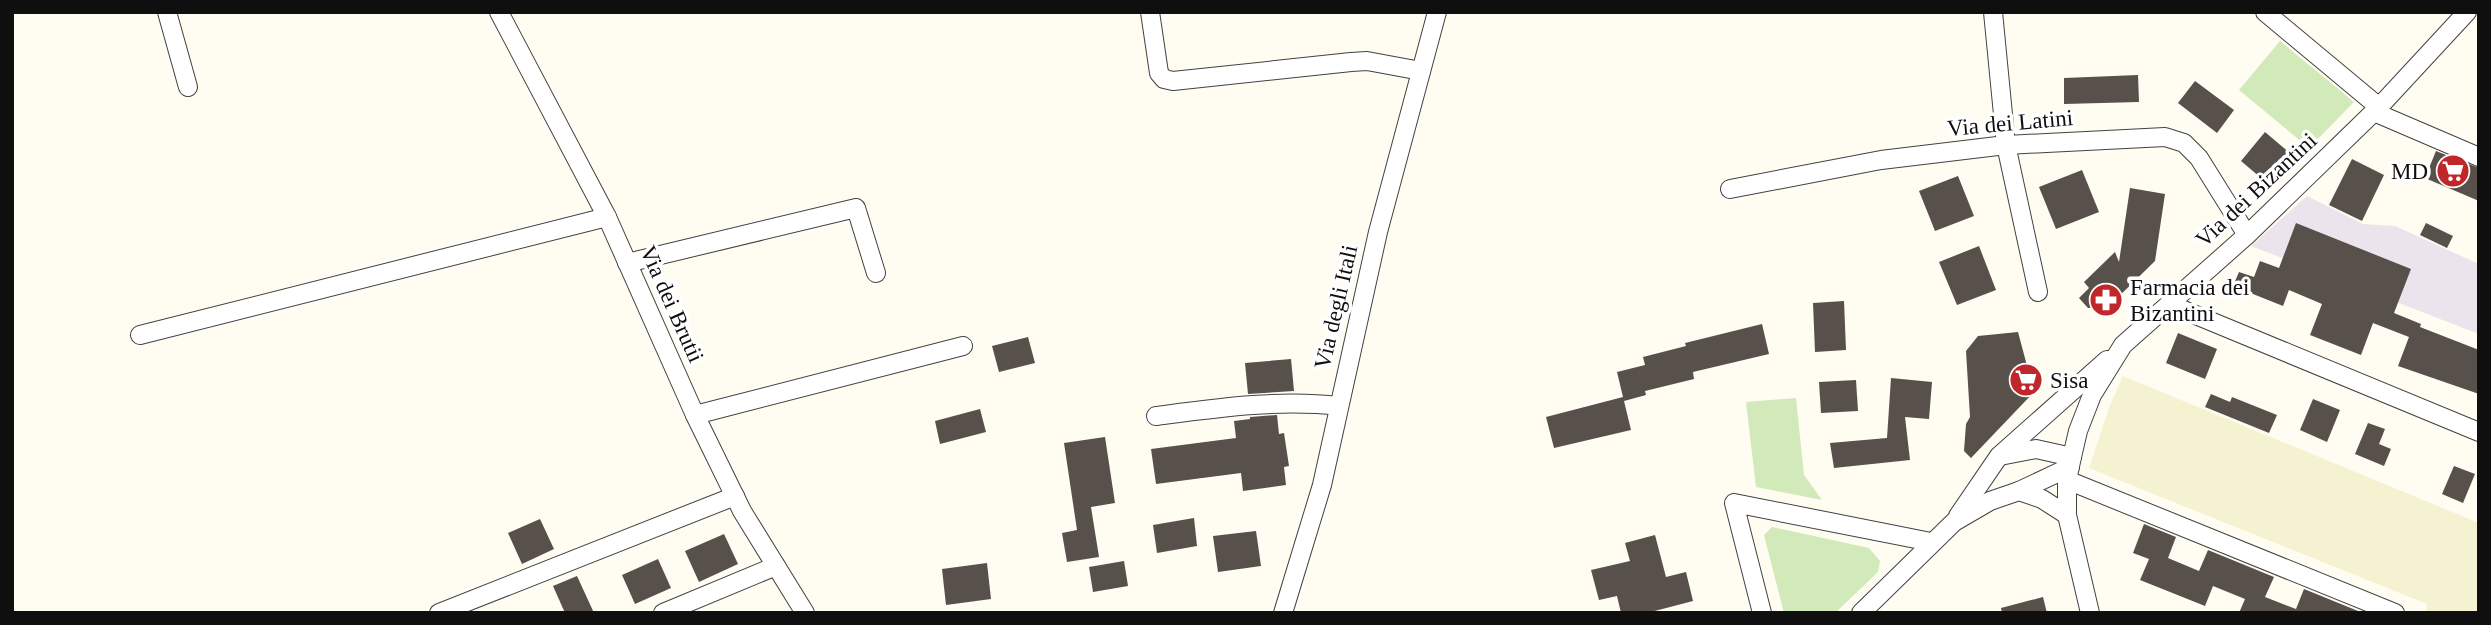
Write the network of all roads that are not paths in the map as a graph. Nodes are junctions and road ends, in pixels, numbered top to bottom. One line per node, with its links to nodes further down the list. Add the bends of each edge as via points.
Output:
1 (167, 12): 9 (street)
2 (499, 12): 14 (street, Via dei Brutii)
3 (1150, 12): 8 (street, via 1159,73 1173,81 1367,61)
4 (1437, 12): 8 (street, Via degli Itali)
5 (1993, 12): 11 (street)
6 (2265, 12): 10 (street)
7 (2467, 12): 10 (street, Via dei Bizantini)
8 (1421, 71): 23 (street, Via degli Itali)
9 (188, 87)
10 (2376, 109): 12 (street); 15 (street, Via dei Bizantini)
11 (2006, 145): 13 (street, Via dei Latini, via 1881,160); 15 (street, Via dei Latini, via 2165,137 2184,143 2199,158); 18 (street)
12 (2479, 157)
13 (1730, 189)
14 (607, 217): 16 (street, Via dei Brutii); 20 (street)
15 (2247, 235): 19 (street, Via dei Bizantini)
16 (627, 263): 17 (street, via 856,208); 24 (street, Via dei Brutii)
17 (876, 273)
18 (2038, 292)
19 (2169, 304): 21 (street, Via dei Bizantini); 26 (street)
20 (140, 335)
21 (2123, 345): 27 (street); 28 (street, Via dei Bizantini, via 2092,395)
22 (963, 346): 24 (street)
23 (1339, 406): 25 (street, via 1231,406); 38 (street, Via degli Itali, via 1322,485)
24 (695, 415): 30 (street, Via dei Brutii)
25 (1156, 416)
26 (2479, 432)
27 (1999, 456): 28 (street, via 2036,449); 32 (street)
28 (2070, 468): 29 (street); 31 (street, Via dei Bizantini); 42 (street)
29 (2019, 491): 31 (street); 32 (street)
30 (736, 496): 34 (street, Via dei Brutii); 35 (street)
31 (2067, 515): 41 (street, Via dei Bizantini)
32 (1954, 522): 33 (street)
33 (1931, 542): 39 (street, via 1734,503); 40 (street)
34 (776, 566): 36 (street); 37 (street, Via dei Brutii)
35 (439, 613)
36 (663, 613)
37 (805, 613)
38 (1283, 613)
39 (1762, 613)
40 (1861, 613)
41 (2090, 613)
42 (2395, 613)

